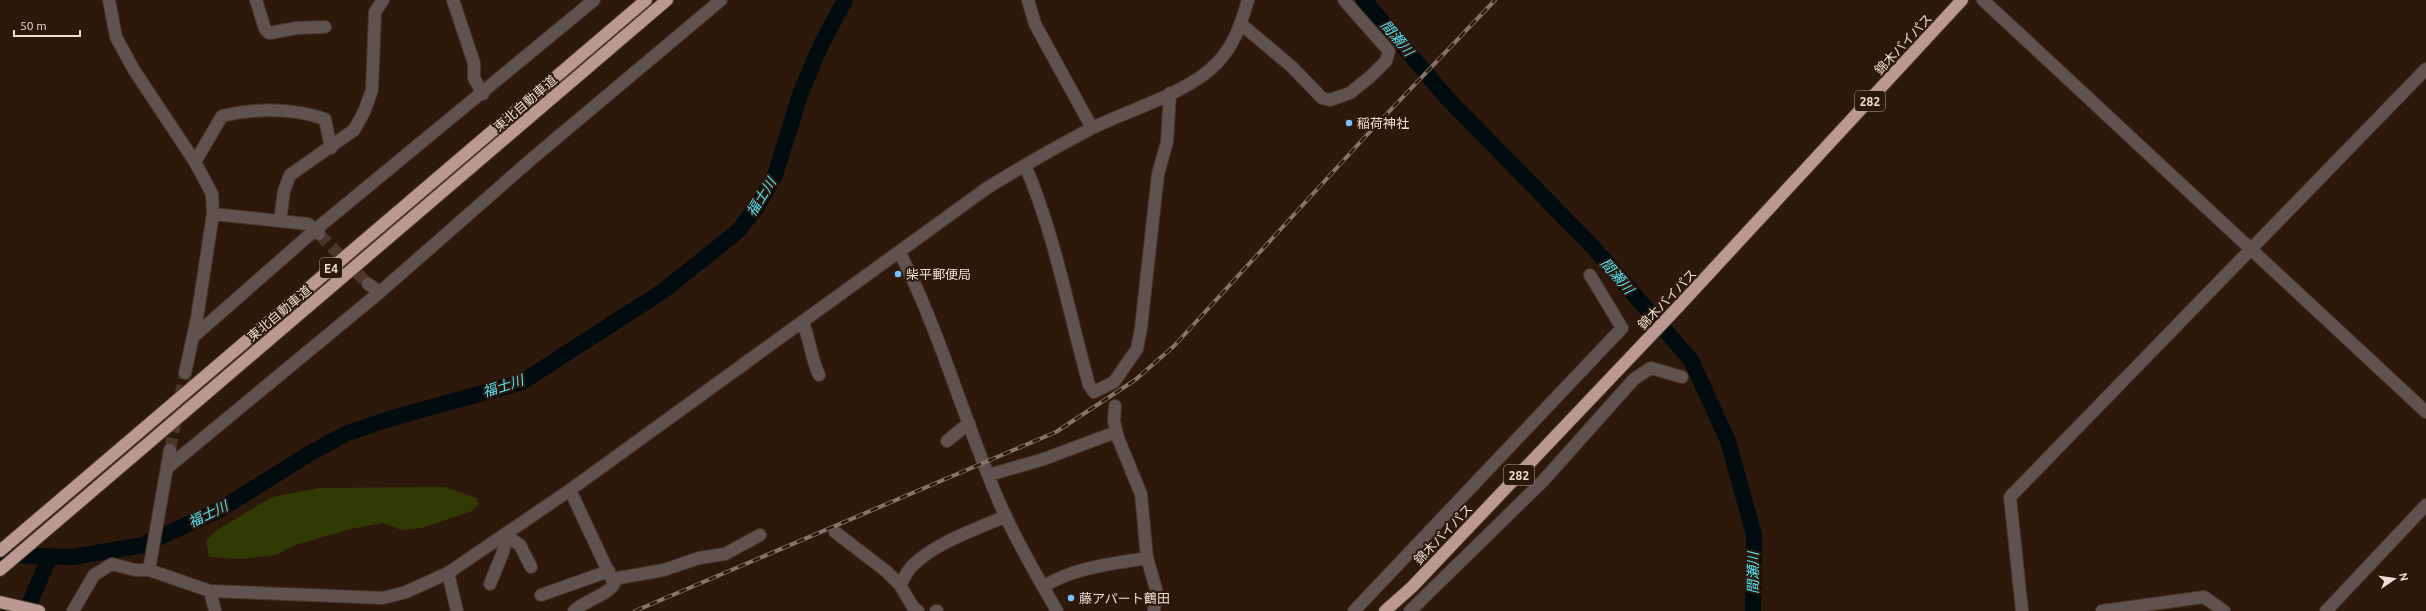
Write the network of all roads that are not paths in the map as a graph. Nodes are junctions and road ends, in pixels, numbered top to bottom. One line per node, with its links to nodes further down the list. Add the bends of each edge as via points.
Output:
1 (109, 0): 21 (street, via 116,37 134,70)
2 (256, 0): 15 (street, via 265,29 269,33)
3 (383, 0): 20 (street, via 375,12 372,90 354,130)
4 (453, 0): 18 (street, via 474,63 474,78)
5 (594, 0): 18 (street)
6 (646, 0): 50 (highway, 東北自動車道 / E4)
7 (667, 0): 53 (highway, 東北自動車道 / E4)
8 (721, 0): 30 (street, via 534,157)
9 (1028, 0): 19 (street, via 1035,24)
10 (1248, 0): 14 (street)
11 (1344, 0): 14 (street, via 1389,51 1386,61 1366,80 1350,93 1330,100 1322,98 1292,67)
12 (1962, 0): 72 (highway, 錦木バイパス / 282, via 1675,311 1412,587)
13 (1983, 0): 26 (street)
14 (1240, 24): 17 (street, via 1230,47 1217,64 1192,82)
15 (325, 27)
16 (2426, 69): 26 (street)
17 (1170, 93): 19 (street); 22 (street, via 1167,142 1158,174 1137,349 1114,382 1094,392 1089,385 1075,334 1056,251)
18 (483, 94): 25 (street)
19 (1092, 128): 22 (street)
20 (331, 148): 21 (street, via 325,120 307,113 267,110 237,113 222,116); 24 (street, via 290,175 284,191)
21 (195, 162): 23 (street, via 212,194)
22 (1025, 165): 27 (street, via 987,188)
23 (213, 214): 24 (street); 32 (street)
24 (280, 221): 25 (street, via 308,224)
25 (317, 232): 32 (street)
26 (2251, 250): 37 (street); 74 (street, via 2010,497)
27 (900, 253): 31 (street); 38 (street, via 921,295)
28 (1590, 275): 71 (street, via 1622,328)
29 (368, 284): 30 (street)
30 (380, 292): 42 (street)
31 (803, 323): 34 (street, via 813,363); 44 (street)
32 (193, 337): 33 (street)
33 (186, 373)
34 (819, 374)
35 (1682, 377): 73 (street, via 1651,368 1634,379 1543,481)
36 (1115, 406): 39 (street)
37 (2426, 412)
38 (969, 423): 40 (street); 43 (street)
39 (1116, 432): 43 (street, via 1044,459); 51 (street, via 1141,494)
40 (947, 441)
41 (170, 450): 42 (street)
42 (167, 468): 54 (street)
43 (989, 475): 46 (street)
44 (570, 490): 48 (street); 56 (street)
45 (2426, 505): 77 (street)
46 (1006, 516): 58 (street, via 928,554 911,567); 59 (street)
47 (835, 532): 58 (street, via 886,571)
48 (508, 533): 52 (street, via 511,539 520,545); 55 (street); 57 (street)
49 (760, 535): 56 (street, via 725,554 700,558 664,570)
50 (0, 551)
51 (1148, 558): 59 (street, via 1083,569); 70 (street, via 1156,589)
52 (531, 567)
53 (0, 570)
54 (149, 570): 60 (street); 64 (street, via 136,570 112,564 94,575)
55 (448, 573): 60 (street, via 406,592 383,598); 66 (street)
56 (611, 575): 61 (street); 67 (street, via 614,584 611,590 582,602)
57 (490, 584)
58 (900, 585): 68 (street)
59 (1043, 587): 69 (street)
60 (210, 591): 65 (street)
61 (541, 595)
62 (0, 602): 63 (highway)
63 (39, 611)
64 (72, 611)
65 (215, 611)
66 (457, 611)
67 (574, 611)
68 (918, 611)
69 (1057, 611)
70 (1154, 611)
71 (1354, 611)
72 (1385, 611)
73 (1410, 611)
74 (2022, 611)
75 (2102, 611): 76 (street, via 2204,597)
76 (2224, 611)
77 (2326, 611)

